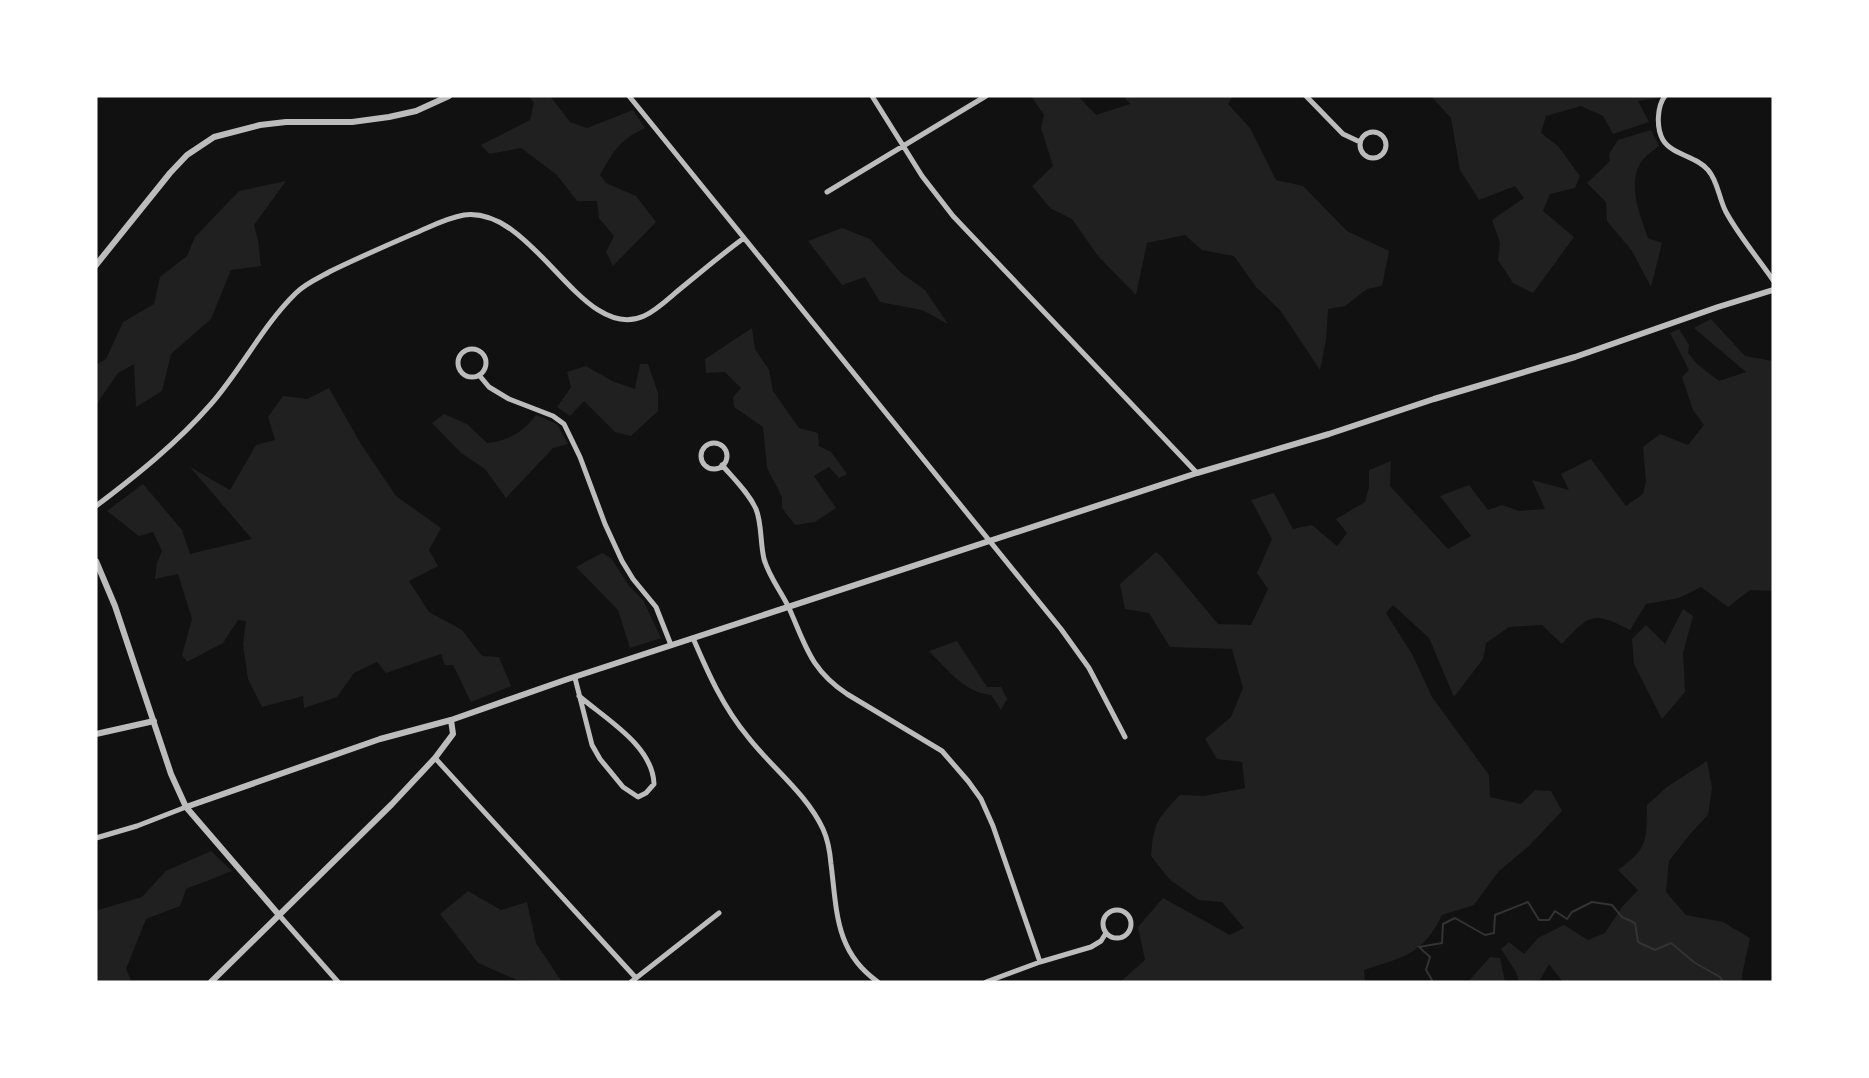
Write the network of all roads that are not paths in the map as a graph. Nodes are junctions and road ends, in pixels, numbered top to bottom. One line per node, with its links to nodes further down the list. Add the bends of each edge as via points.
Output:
1 (449, 96): 11 (street, via 416,111 389,117 352,122 286,122 214,137 187,155)
2 (629, 96): 10 (street)
3 (872, 96): 8 (street)
4 (986, 96): 8 (street)
5 (1306, 96): 7 (street, via 1343,134)
6 (1665, 96): 12 (street, via 1658,117 1663,140 1708,170 1726,211)
7 (1360, 142): 7 (street, via 1361,151 1368,157 1380,155 1385,148 1382,136 1376,132 1367,133)
8 (903, 147): 9 (street); 16 (street, via 953,216)
9 (827, 192)
10 (744, 238): 17 (street, via 661,305 629,320 600,312 507,225 477,215 447,219 301,288 212,403 142,471); 18 (street)
11 (96, 265)
12 (1773, 280)
13 (1773, 290): 16 (street, via 1575,357)
14 (479, 375): 14 (street, via 466,376 459,369 462,352 475,350 483,355 485,368); 22 (street, via 508,399 564,424 622,561 656,607)
15 (722, 465): 15 (street, via 726,454 723,447 716,443 705,446 701,457 704,464 715,468); 20 (street, via 754,506 766,566)
16 (1197, 473): 18 (street)
17 (96, 506)
18 (989, 540): 20 (street); 28 (street, via 1076,649)
19 (96, 561): 26 (street)
20 (788, 607): 21 (street); 35 (street, via 811,659 832,684 942,751 981,799)
21 (693, 638): 22 (street); 39 (street, via 727,710 808,804 824,830 839,930 861,968)
22 (671, 645): 23 (street)
23 (575, 678): 24 (street); 25 (street)
24 (579, 696): 24 (street, via 592,746 600,759 623,788 638,797 646,794 654,784 651,766 622,730)
25 (451, 720): 29 (street, via 453,734); 30 (street, via 380,739)
26 (154, 721): 27 (street); 30 (street)
27 (96, 734)
28 (1125, 737)
29 (435, 758): 33 (street); 36 (street)
30 (186, 807): 31 (street); 33 (street)
31 (96, 838)
32 (719, 913): 36 (street)
33 (279, 915): 37 (street); 38 (street)
34 (1106, 933): 34 (street, via 1106,915 1119,910 1128,915 1131,923 1126,935 1113,938); 35 (street, via 1091,946)
35 (1040, 962): 40 (street)
36 (634, 980)
37 (211, 982)
38 (338, 982)
39 (878, 982)
40 (986, 982)

